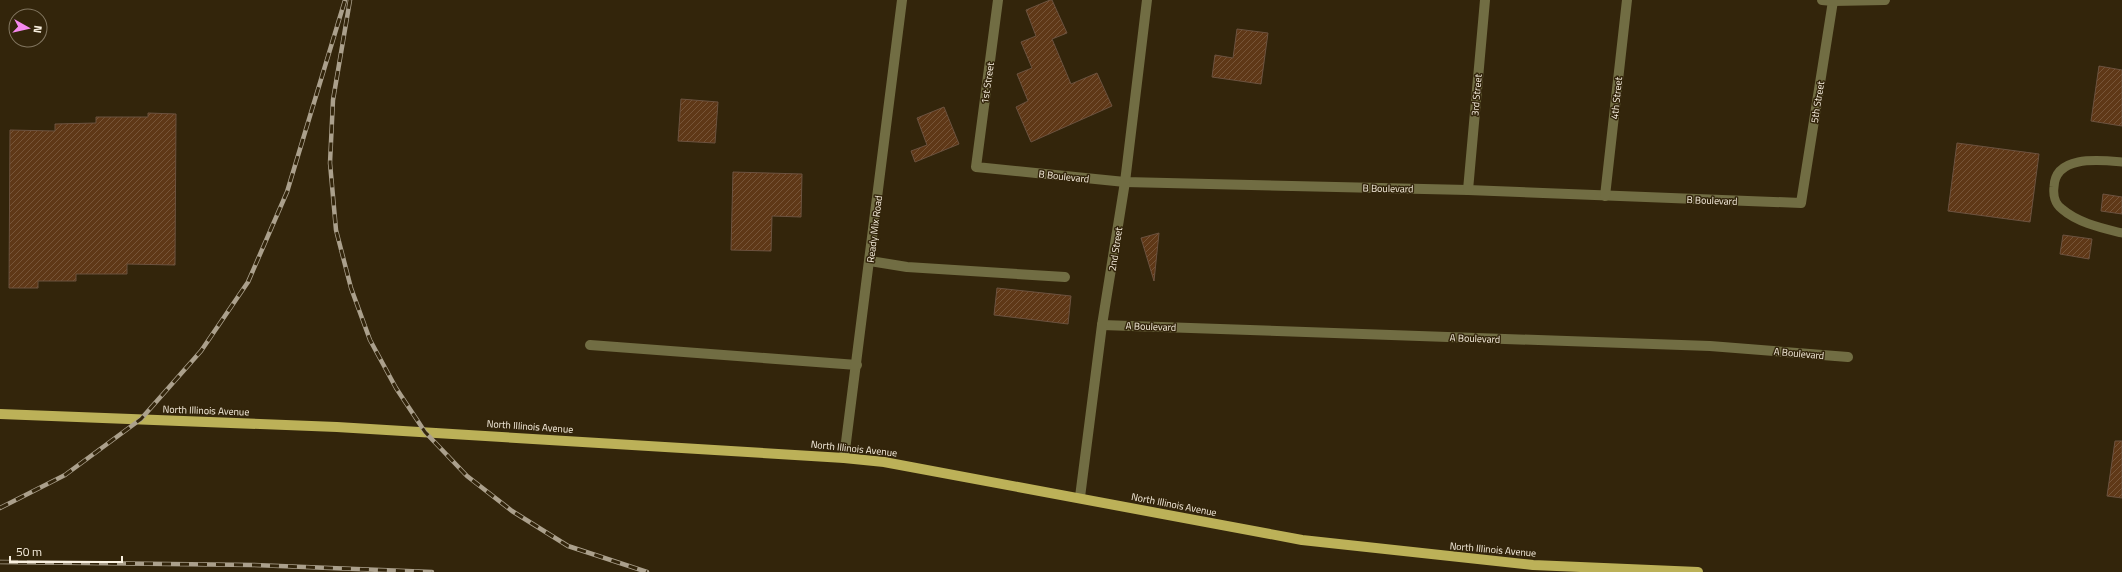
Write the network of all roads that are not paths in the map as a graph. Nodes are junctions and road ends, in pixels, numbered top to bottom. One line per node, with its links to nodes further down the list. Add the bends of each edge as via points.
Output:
1 (902, 0): 16 (street, Ready Mix Road)
2 (998, 0): 10 (street, 1st Street)
3 (1147, 0): 11 (street, 2nd Street)
4 (1485, 0): 12 (street, 3rd Street)
5 (1627, 0): 13 (street, 4th Street)
6 (1822, 0): 8 (street)
7 (1885, 0): 8 (street)
8 (1833, 2): 14 (street, 5th Street)
9 (2122, 162): 15 (lane, via 2077,162 2062,168 2054,177 2053,196 2061,209 2084,222)
10 (976, 167): 11 (street, B Boulevard)
11 (1126, 182): 12 (street, B Boulevard); 18 (street, 2nd Street)
12 (1468, 190): 13 (street, B Boulevard)
13 (1605, 196): 14 (street, B Boulevard)
14 (1801, 203)
15 (2122, 233)
16 (870, 261): 17 (street, via 907,267); 21 (street, Ready Mix Road)
17 (1065, 277)
18 (1102, 325): 20 (street, A Boulevard, via 1710,346); 24 (street, 2nd Street)
19 (590, 345): 21 (street)
20 (1848, 357)
21 (857, 365): 23 (street, Ready Mix Road)
22 (0, 414): 23 (main road, North Illinois Avenue, via 337,427)
23 (844, 458): 24 (main road, North Illinois Avenue, via 884,462)
24 (1080, 497): 25 (main road, North Illinois Avenue, via 1262,533 1387,551 1533,564)
25 (1698, 572)

